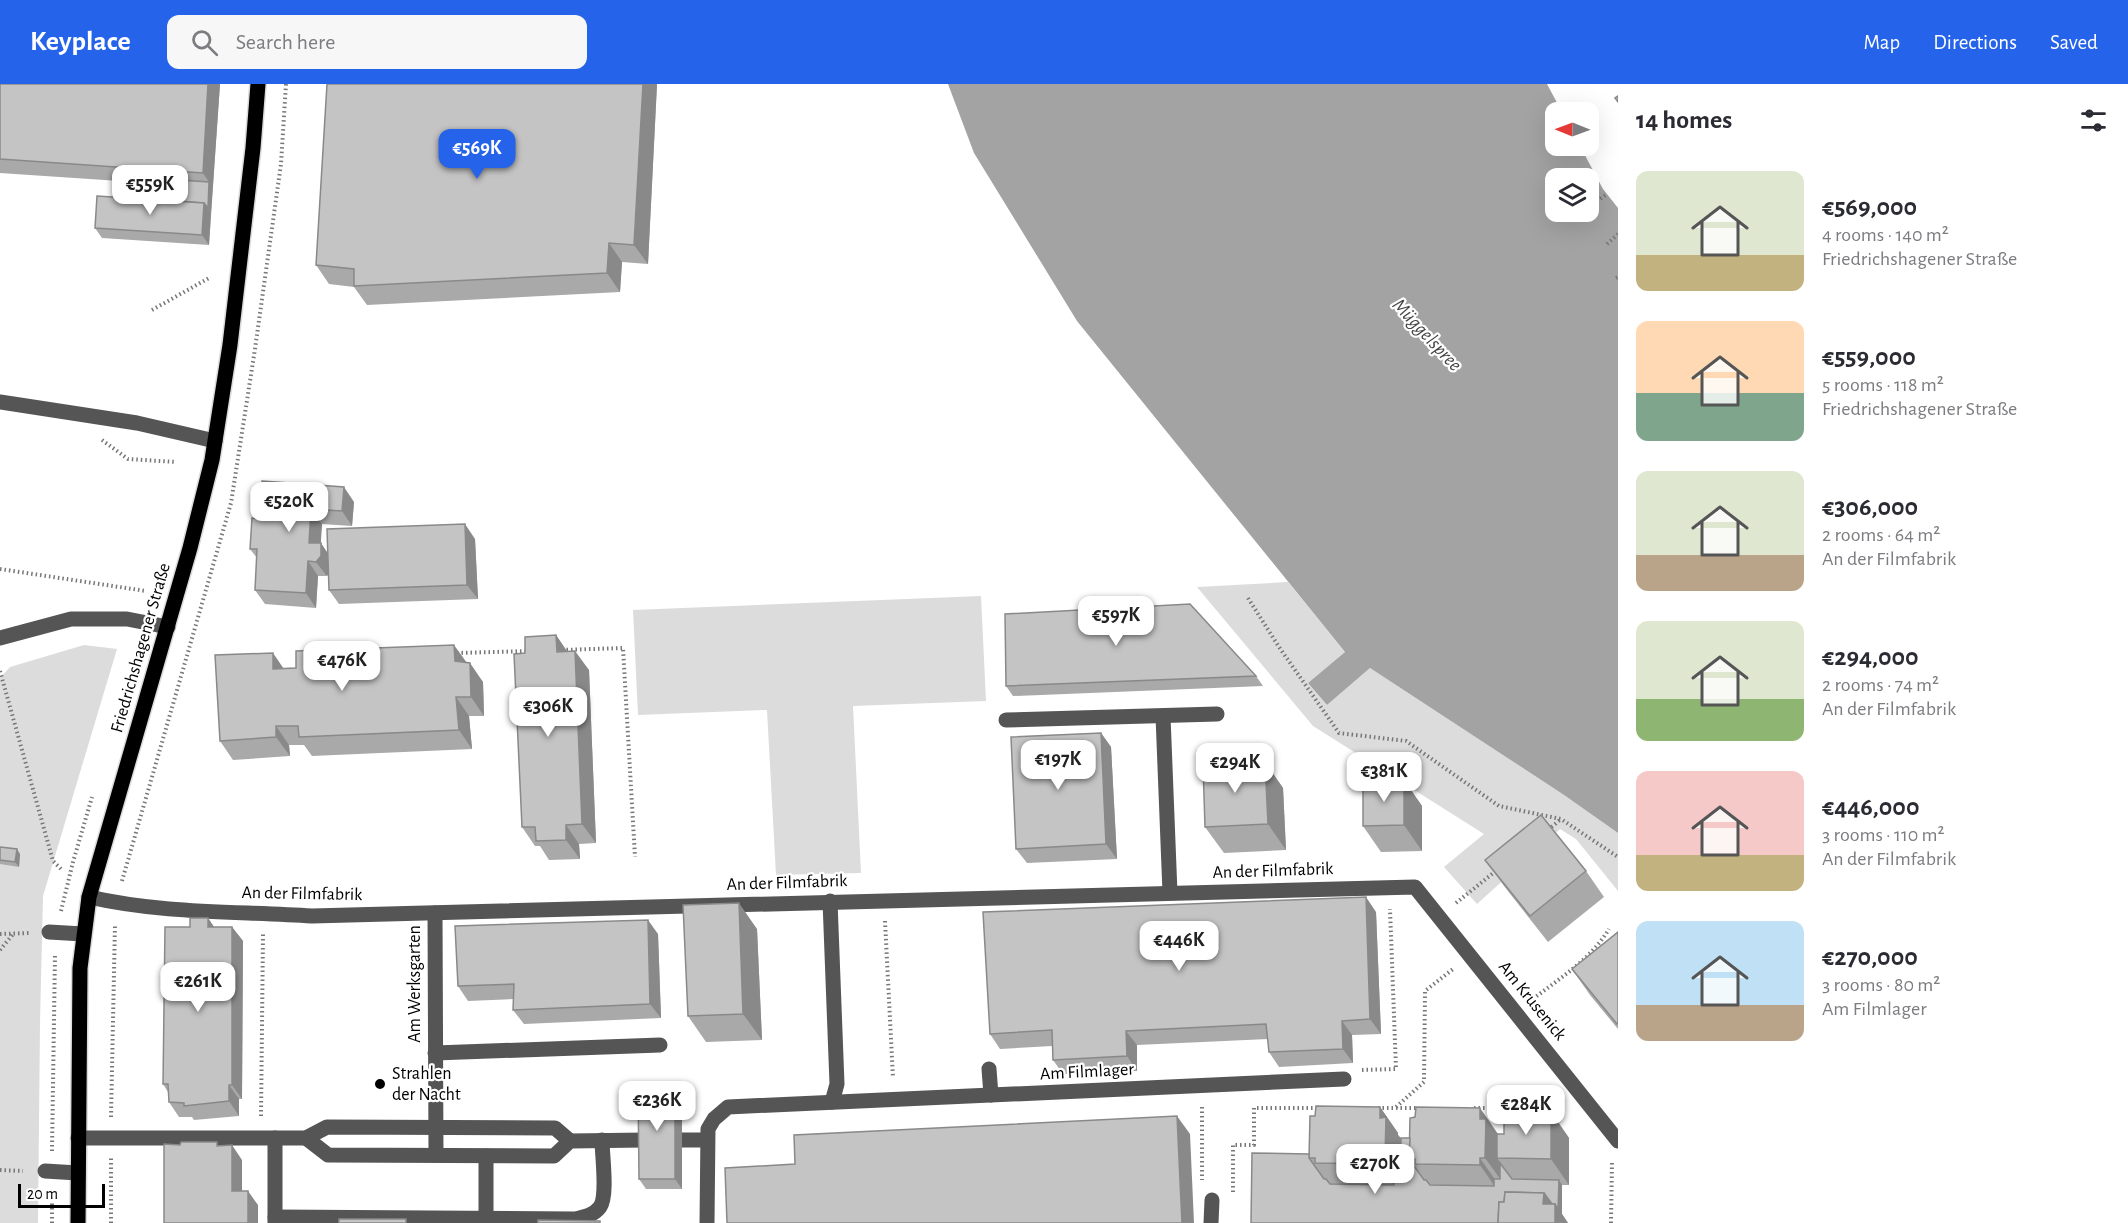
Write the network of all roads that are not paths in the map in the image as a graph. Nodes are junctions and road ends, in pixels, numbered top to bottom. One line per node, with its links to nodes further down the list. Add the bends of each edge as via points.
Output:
1 (258, 84): 3 (main road, Friedrichshagener Straße, via 230,345)
2 (0, 402): 3 (street, via 137,423)
3 (215, 441): 4 (main road, Friedrichshagener Straße)
4 (168, 627): 5 (street, via 128,619 71,619); 11 (main road, Friedrichshagener Straße)
5 (0, 638)
6 (1217, 714): 7 (street)
7 (1163, 716): 8 (street); 10 (street)
8 (1006, 720)
9 (1415, 887): 10 (street, An der Filmfabrik); 23 (street, Am Krusenick)
10 (1170, 893): 12 (street, An der Filmfabrik)
11 (89, 897): 13 (street, An der Filmfabrik, via 167,910 312,916); 15 (main road, Friedrichshagener Straße)
12 (830, 901): 13 (street, An der Filmfabrik); 21 (street, via 837,1084)
13 (435, 913): 17 (street, Am Werksgarten)
14 (49, 932): 15 (street)
15 (84, 934): 24 (main road, Friedrichshagener Straße)
16 (660, 1045): 17 (street)
17 (435, 1053): 22 (street, Am Werksgarten)
18 (989, 1070): 20 (street)
19 (1344, 1079): 20 (street, Am Filmlager)
20 (991, 1095): 21 (street, Am Filmlager)
21 (832, 1102): 30 (street, Am Filmlager, via 728,1107 714,1119)
22 (435, 1127): 26 (street, via 327,1127); 31 (street, via 555,1128); 32 (street, Am Werksgarten)
23 (1615, 1137)
24 (78, 1138): 25 (street); 35 (main road, Friedrichshagener Straße)
25 (268, 1138): 26 (street); 38 (street)
26 (306, 1138): 32 (street, via 328,1155)
27 (602, 1140): 28 (street); 31 (street); 37 (street, via 603,1195 601,1206 589,1216)
28 (645, 1140)
29 (681, 1140): 30 (street)
30 (707, 1140): 40 (street, Am Filmlager)
31 (570, 1141): 33 (street, via 554,1156)
32 (436, 1155): 33 (street)
33 (486, 1156): 37 (street)
34 (45, 1172): 35 (street)
35 (78, 1173): 39 (main road, Friedrichshagener Straße)
36 (1212, 1200): 41 (street)
37 (486, 1219): 38 (street)
38 (275, 1220)
39 (78, 1223)
40 (707, 1223)
41 (1211, 1223)

